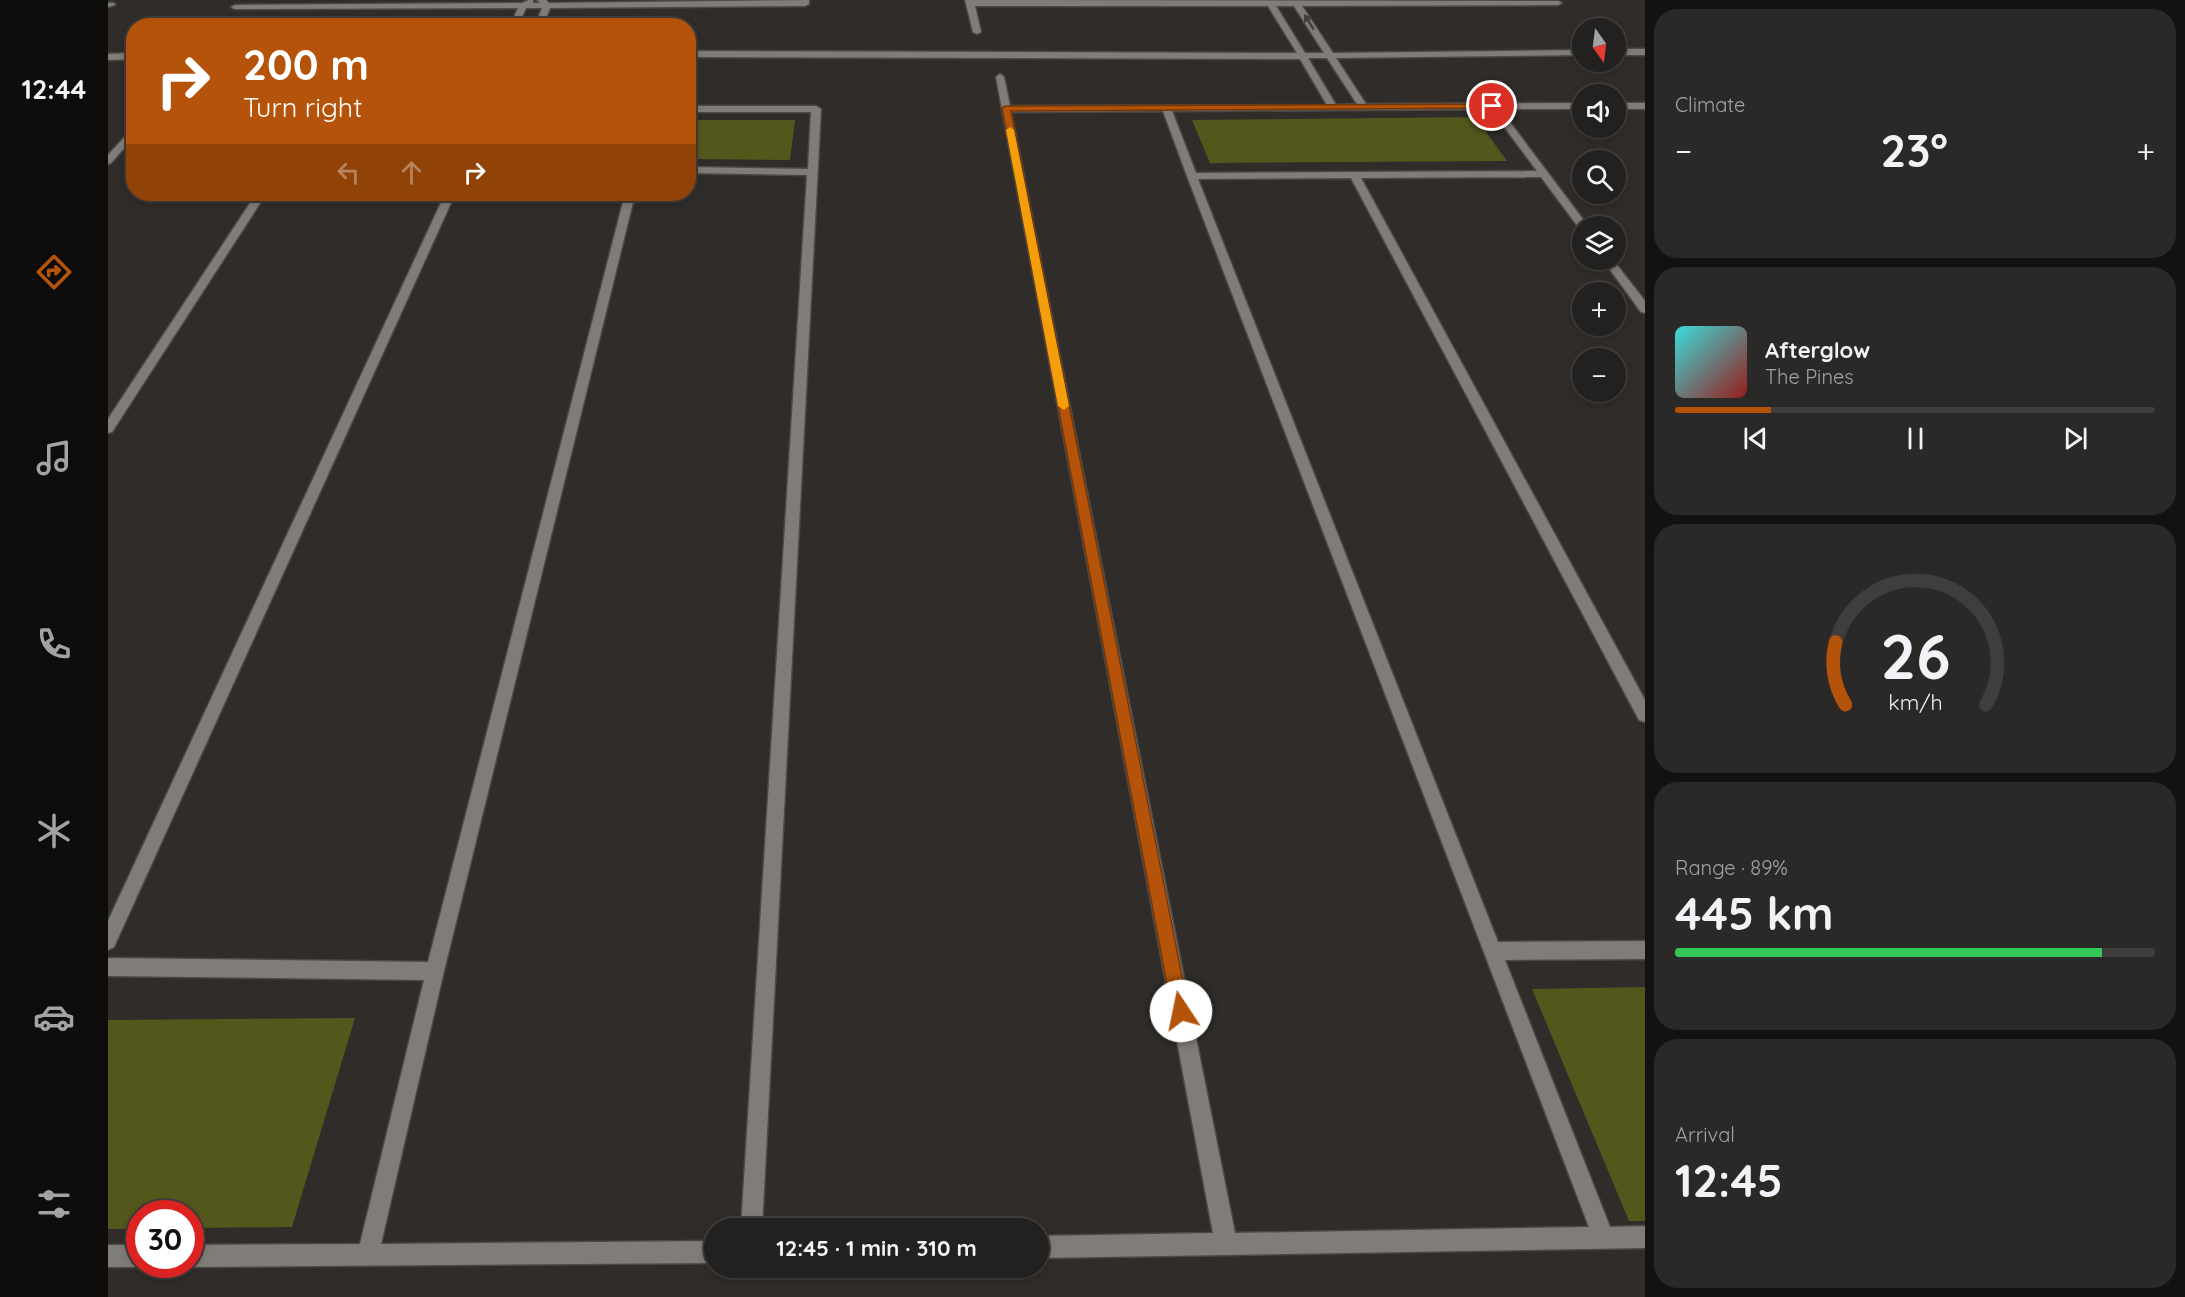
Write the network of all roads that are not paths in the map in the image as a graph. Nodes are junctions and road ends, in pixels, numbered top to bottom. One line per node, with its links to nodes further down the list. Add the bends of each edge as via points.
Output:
1 (241, 0): 9 (street, via 235,7)
2 (532, 0): 13 (street)
3 (805, 0): 5 (street, via 805,4)
4 (1556, 0): 8 (street, via 1558,3)
5 (661, 2): 10 (street)
6 (970, 2): 7 (street); 16 (street)
7 (1116, 2): 11 (street)
8 (1402, 2): 12 (street)
9 (379, 3): 13 (street)
10 (544, 3): 13 (street); 15 (street)
11 (1271, 4): 12 (street); 22 (street)
12 (1297, 4): 21 (street, one-way to 12)
13 (523, 6): 14 (street)
14 (518, 18)
15 (541, 18)
16 (976, 32)
17 (1572, 52): 21 (street)
18 (1626, 52): 19 (street)
19 (1645, 52)
20 (696, 54): 22 (street)
21 (1330, 55): 22 (street); 31 (street)
22 (1302, 56): 30 (street)
23 (108, 57): 24 (street)
24 (126, 57)
25 (1000, 77): 32 (street)
26 (1492, 106): 27 (street); 31 (street); 39 (street)
27 (1572, 106)
28 (1626, 106): 29 (street)
29 (1645, 106)
30 (1333, 107): 31 (street); 33 (street)
31 (1363, 107)
32 (1006, 108): 33 (street); 58 (street)
33 (1166, 108): 41 (street)
34 (696, 109): 38 (street, via 816,109)
35 (126, 140): 36 (street)
36 (108, 161)
37 (696, 170): 38 (street)
38 (812, 172): 55 (street)
39 (1543, 174): 40 (street); 45 (street)
40 (1354, 175): 41 (street); 49 (street)
41 (1192, 176): 52 (street)
42 (256, 201): 48 (street)
43 (447, 201): 50 (street)
44 (628, 201): 54 (street)
45 (1575, 216)
46 (1616, 270): 47 (street)
47 (1645, 309)
48 (108, 429)
49 (1645, 715)
50 (108, 941)
51 (1645, 950): 52 (street)
52 (1493, 951): 56 (street)
53 (108, 967): 54 (street)
54 (435, 971): 61 (street)
55 (753, 1218)
56 (1603, 1236): 57 (street); 58 (street)
57 (1645, 1237)
58 (1226, 1243): 59 (street)
59 (1049, 1247)
60 (704, 1252): 61 (street)
61 (368, 1254): 64 (street)
62 (108, 1256): 63 (street)
63 (126, 1256)
64 (204, 1256)

